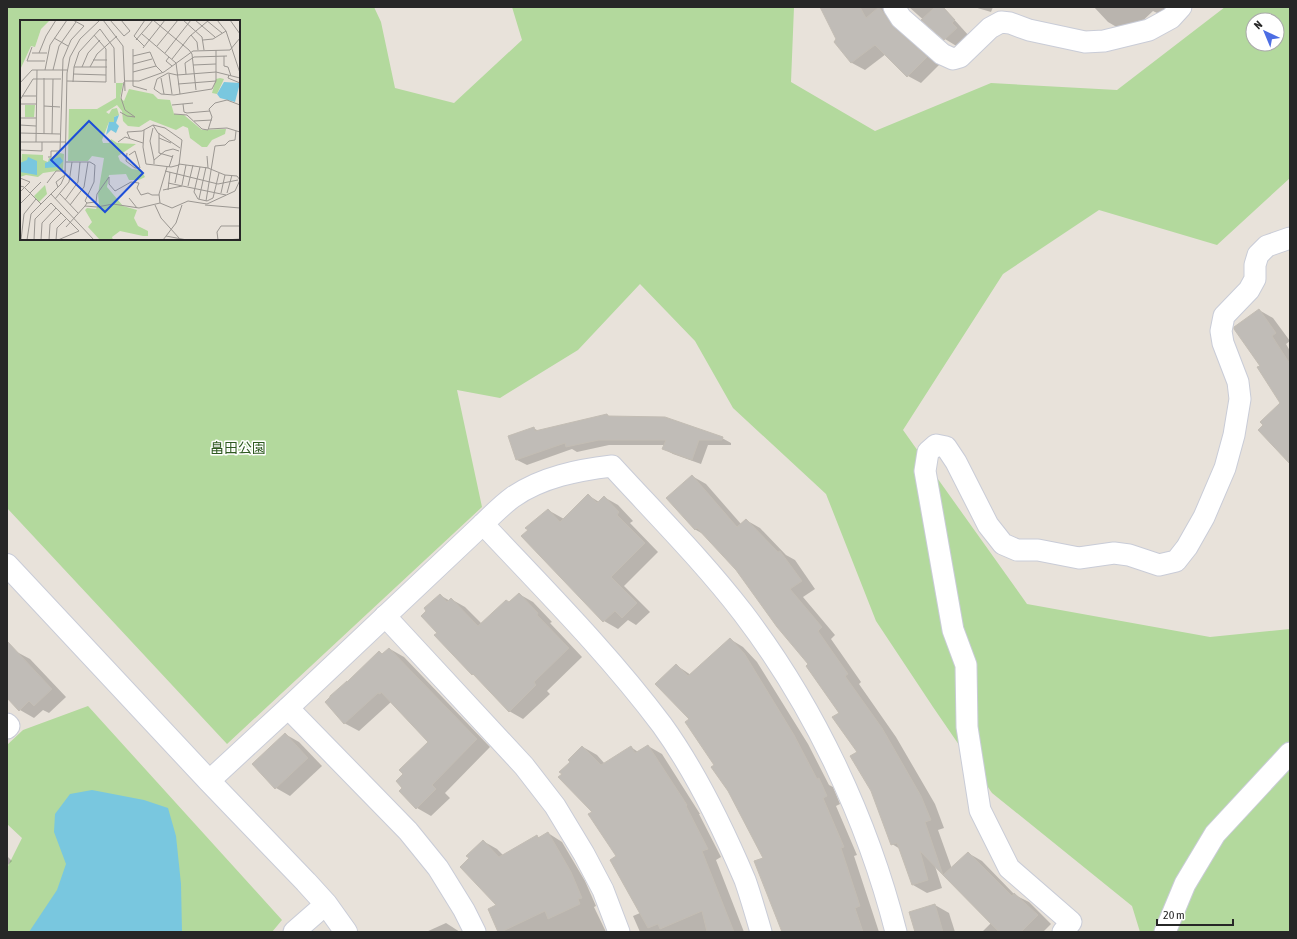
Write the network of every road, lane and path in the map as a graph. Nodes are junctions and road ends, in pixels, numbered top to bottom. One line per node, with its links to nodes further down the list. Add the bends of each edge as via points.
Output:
1 (894, 7): 2 (street, via 901,18 918,34 942,54 953,59 960,57 990,28 1000,22 1085,42 1104,41 1149,30 1170,18)
2 (1181, 7)
3 (1290, 238): 19 (street, via 1267,246 1258,255 1255,279 1249,290 1224,316 1220,331 1238,382 1240,398 1234,435 1225,468 1204,517 1176,561 1159,565 1129,554 1114,553 1079,558 1038,550 1017,550 1003,544 988,525 946,447 936,445 928,452 925,471 953,630 966,665 967,727 980,810 1009,868 1071,922)
4 (482, 524): 6 (street); 17 (street, via 597,645 662,726 698,783 724,833 745,881); 18 (street, via 513,498 531,487 586,469 612,466 742,612 801,700 842,779 864,829 886,892)
5 (7, 565): 11 (street)
6 (385, 616): 7 (street); 16 (street, via 524,766 555,806 603,890)
7 (288, 708): 11 (street); 15 (street, via 408,831 438,868)
8 (7, 724): 9 (street)
9 (7, 728)
10 (1290, 753): 20 (street, via 1215,834 1185,884)
11 (209, 781): 12 (street)
12 (326, 904): 13 (street); 14 (street)
13 (294, 932)
14 (346, 932)
15 (475, 932)
16 (619, 932)
17 (761, 932)
18 (896, 932)
19 (1063, 932)
20 (1165, 932)

